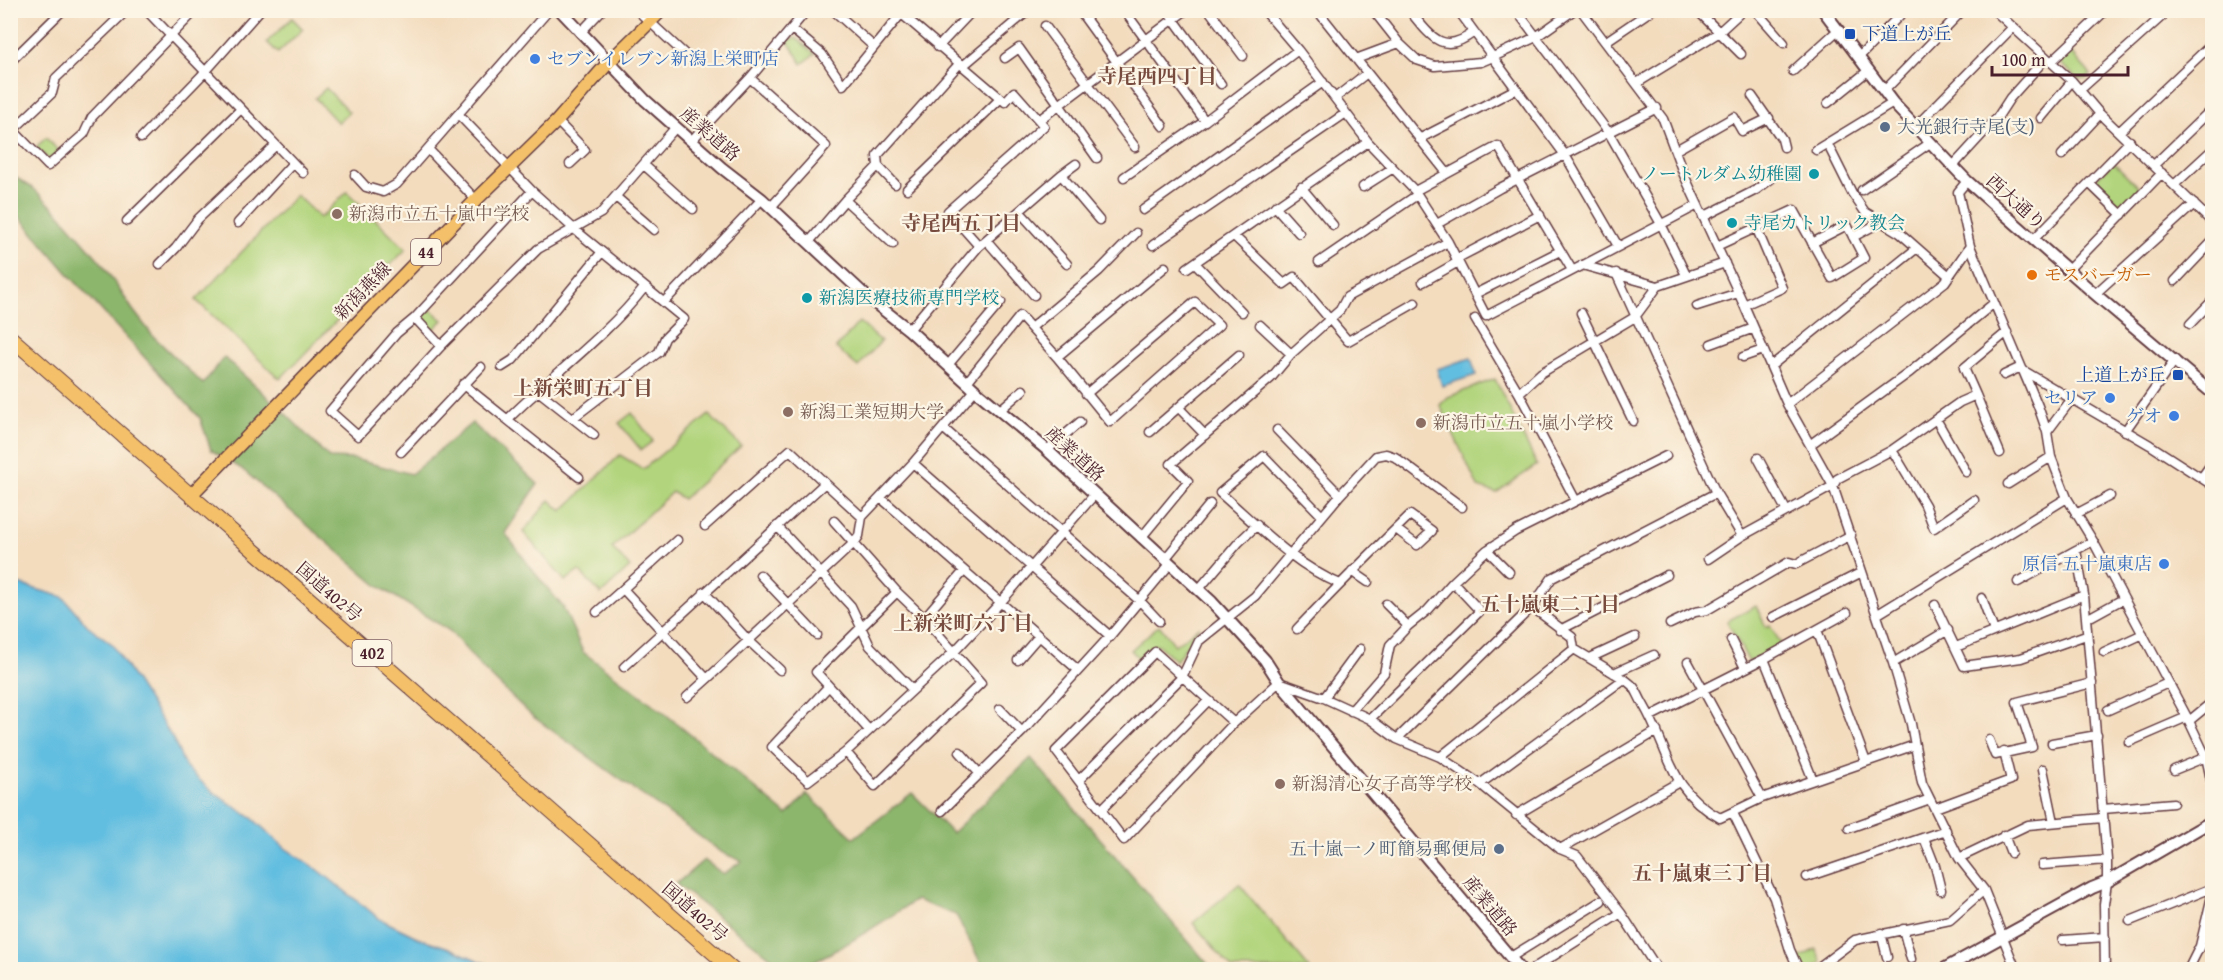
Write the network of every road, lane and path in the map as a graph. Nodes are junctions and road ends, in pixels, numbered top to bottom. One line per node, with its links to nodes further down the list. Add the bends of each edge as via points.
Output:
1 (63, 10): 67 (street)
2 (128, 10): 48 (street, via 56,78 52,93 13,130 48,166 84,134 92,117)
3 (146, 10): 48 (street)
4 (196, 10): 48 (street)
5 (260, 10): 72 (street)
6 (549, 10): 94 (street)
7 (560, 10): 46 (street, 産業道路)
8 (602, 10): 46 (street)
9 (637, 10): 40 (street)
10 (662, 10): 40 (main road, 新潟燕線 / 44)
11 (807, 10): 42 (street)
12 (833, 10): 55 (street)
13 (973, 10): 56 (street)
14 (1029, 10): 69 (street)
15 (1078, 10): 66 (street)
16 (1124, 10): 50 (street)
17 (1167, 10): 39 (street)
18 (1186, 10): 39 (street)
19 (1209, 10): 59 (street)
20 (1264, 10): 57 (street)
21 (1317, 10): 64 (street)
22 (1373, 10): 52 (street)
23 (1409, 10): 45 (street, via 1433,39 1442,43 1462,41)
24 (1458, 10): 45 (street)
25 (1516, 10): 49 (street)
26 (1574, 10): 49 (street)
27 (1581, 10): 51 (street)
28 (1652, 10): 51 (street)
29 (1697, 10): 47 (street)
30 (1743, 10): 47 (street)
31 (1755, 10): 53 (street)
32 (1905, 10): 61 (street)
33 (1963, 10): 81 (street)
34 (1994, 10): 43 (street)
35 (2106, 10): 65 (street)
36 (2169, 10): 82 (street)
37 (1823, 11): 44 (street, 西大通り)
38 (899, 12): 55 (street); 56 (street)
39 (1174, 19): 50 (street); 79 (street)
40 (650, 23): 63 (street); 68 (main road, 新潟燕線 / 44)
41 (1045, 26): 78 (street)
42 (792, 28): 55 (street, via 822,54 843,86); 74 (street)
43 (2012, 28): 65 (street); 102 (street)
44 (1838, 30): 61 (street, 西大通り); 71 (street)
45 (1474, 32): 60 (street)
46 (580, 33): 68 (street, 産業道路)
47 (1718, 33): 58 (street); 77 (street)
48 (171, 37): 72 (street)
49 (1536, 37): 60 (street); 104 (street)
50 (1146, 41): 66 (street); 99 (street)
51 (1605, 42): 77 (street)
52 (1399, 43): 60 (street, via 1417,60 1435,66); 64 (street)
53 (1784, 43)
54 (2212, 44): 103 (street)
55 (874, 47)
56 (938, 47): 69 (street)
57 (1298, 50): 76 (street); 99 (street)
58 (1741, 54)
59 (1243, 56)
60 (1493, 57): 80 (street)
61 (1859, 57): 70 (street, 西大通り)
62 (1005, 58): 88 (street, via 1019,48)
63 (690, 59)
64 (1356, 60): 73 (street)
65 (2048, 60): 75 (street); 128 (street)
66 (1117, 61): 78 (street); 100 (street)
67 (10, 62)
68 (609, 62): 98 (main road, 新潟燕線 / 44); 101 (street, 産業道路)
69 (962, 64): 84 (street); 127 (street, via 877,156)
70 (1869, 70): 81 (street, 西大通り); 86 (street)
71 (1793, 71)
72 (205, 72): 90 (street); 105 (street)
73 (1367, 73): 85 (street); 106 (street)
74 (750, 78): 107 (street); 156 (street, via 826,146)
75 (2072, 81): 82 (street); 96 (street)
76 (1323, 82): 85 (street); 158 (street)
77 (1637, 83): 89 (street)
78 (1089, 84): 88 (street); 113 (street)
79 (1221, 84)
80 (1516, 89): 106 (street); 119 (street)
81 (1885, 90): 87 (street, 西大通り)
82 (2080, 90): 93 (street)
83 (1752, 96): 95 (street)
84 (1001, 98): 97 (street, via 1005,102 1014,92); 145 (street)
85 (1335, 98): 92 (street)
86 (1828, 103)
87 (1893, 103): 102 (street, 西大通り); 110 (street)
88 (1059, 104): 97 (street); 121 (street)
89 (1657, 108): 104 (street); 116 (street)
90 (241, 109): 112 (street); 165 (street)
91 (2212, 109): 126 (street)
92 (1346, 113): 109 (street); 185 (street)
93 (2100, 114): 103 (street); 120 (street)
94 (459, 115): 115 (street); 129 (street)
95 (1769, 118): 114 (street); 116 (street, via 1742,131 1734,117)
96 (2041, 118)
97 (1039, 120): 184 (street, via 1044,126 948,211)
98 (557, 121): 123 (street, via 585,150); 129 (main road, 新潟燕線 / 44)
99 (1205, 121): 136 (street)
100 (1163, 126)
101 (675, 127): 107 (street, 産業道路); 125 (street)
102 (1915, 127): 111 (street, 西大通り)
103 (2120, 131): 108 (street)
104 (1609, 133): 119 (street); 169 (street)
105 (141, 138)
106 (1419, 139): 132 (street)
107 (692, 140): 150 (street, 産業道路)
108 (2130, 141): 126 (street); 140 (street)
109 (1368, 142): 130 (street); 143 (street)
110 (1827, 143): 117 (street); 166 (street, via 1852,193 1865,212)
111 (1930, 143): 128 (street, 西大通り); 147 (street)
112 (276, 145): 122 (street); 194 (street, via 198,219)
113 (1135, 147)
114 (1784, 147)
115 (429, 150): 134 (street, via 398,184 383,192 366,187); 151 (street)
116 (1676, 150): 154 (street)
117 (1816, 150)
118 (2212, 150): 142 (street)
119 (1565, 155): 138 (street); 186 (street)
120 (2062, 155)
121 (1097, 158)
122 (293, 164): 131 (street); 167 (street)
123 (570, 164)
124 (1076, 164): 135 (street)
125 (644, 165): 149 (street); 157 (street)
126 (2154, 165): 133 (street)
127 (878, 166): 141 (street); 152 (street)
128 (1953, 166): 139 (street, 西大通り)
129 (509, 167): 146 (street); 151 (main road, 新潟燕線 / 44)
130 (1393, 168): 144 (street); 148 (street)
131 (303, 173)
132 (1447, 173): 138 (street, via 1498,146); 148 (street)
133 (2162, 173): 142 (street); 161 (street)
134 (355, 175)
135 (1061, 175): 159 (street); 164 (street)
136 (1124, 177)
137 (1772, 178): 162 (street)
138 (1519, 179): 160 (street); 168 (street)
139 (1967, 182): 178 (street, 西大通り); 188 (street, via 1958,192)
140 (2089, 183): 161 (street); 178 (street)
141 (895, 184)
142 (2174, 185): 153 (street)
143 (1301, 187): 155 (street); 170 (street)
144 (1363, 187)
145 (907, 189)
146 (532, 190): 172 (street); 222 (street)
147 (1862, 190)
148 (1416, 193): 168 (street); 193 (street)
149 (616, 197): 172 (street, via 601,213); 173 (street)
150 (762, 199): 156 (street, 産業道路); 213 (street)
151 (476, 200): 290 (main road, 新潟燕線 / 44)
152 (845, 200): 179 (street); 183 (street)
153 (2194, 204): 163 (street); 210 (street)
154 (1698, 205): 162 (street); 169 (street)
155 (1275, 206): 175 (street); 176 (street)
156 (771, 207): 179 (street, 産業道路)
157 (693, 209)
158 (1143, 210)
159 (1020, 212): 184 (street); 195 (street)
160 (1539, 215): 190 (street); 192 (street)
161 (2122, 215): 200 (street)
162 (1703, 217): 187 (street)
163 (2211, 217)
164 (1099, 220)
165 (127, 221)
166 (1881, 222): 177 (street); 189 (street)
167 (238, 223)
168 (1437, 224): 180 (street)
169 (1661, 224): 186 (street); 202 (street)
170 (1333, 225)
171 (1756, 228): 182 (street, via 1794,210); 187 (street); 217 (street, via 1782,288)
172 (574, 229): 191 (street); 234 (street, via 538,249)
173 (654, 230)
174 (1136, 232): 227 (street, via 1100,271)
175 (1299, 233)
176 (1234, 236): 219 (street, via 1191,266); 223 (street, via 1284,284 1294,277)
177 (1853, 237): 182 (street, via 1847,225); 182 (street, via 1864,258 1832,278)
178 (2033, 240): 200 (street, 西大通り)
179 (808, 242): 229 (street, 産業道路)
180 (1448, 242): 192 (street); 223 (street, via 1347,297 1340,310)
181 (2212, 242): 204 (street)
182 (1812, 243)
183 (893, 244)
184 (983, 244): 211 (street); 229 (street)
185 (1154, 245)
186 (1618, 246): 197 (street)
187 (1716, 246): 196 (street)
188 (1970, 246): 203 (street); 216 (street)
189 (1917, 248): 203 (street); 242 (street)
190 (1560, 251): 199 (street); 209 (street)
191 (602, 253): 207 (street); 244 (street, via 513,360)
192 (1457, 260): 205 (street); 209 (street)
193 (1319, 262)
194 (160, 264)
195 (1067, 264)
196 (1725, 264): 202 (street); 208 (street)
197 (1582, 265): 199 (street); 201 (street)
198 (1165, 267): 238 (street)
199 (1572, 270): 209 (street, via 1486,316)
200 (2068, 270): 210 (street, 西大通り)
201 (1616, 273): 206 (street); 221 (street)
202 (1686, 275): 206 (street)
203 (1949, 276): 256 (street)
204 (2175, 281)
205 (1424, 282)
206 (1658, 286): 221 (street)
207 (645, 288): 213 (street); 249 (street, via 628,309)
208 (1738, 293): 217 (street); 218 (street)
209 (1475, 294)
210 (2096, 294): 240 (street, 西大通り)
211 (1034, 295)
212 (2212, 301): 225 (street)
213 (664, 302): 259 (street, via 684,319 665,338 659,352)
214 (1000, 302): 241 (street)
215 (1415, 303): 223 (street, via 1348,341)
216 (1994, 303): 230 (street); 271 (street, via 1911,372)
217 (1744, 305): 228 (street)
218 (1697, 306)
219 (1242, 312)
220 (1581, 313): 232 (street)
221 (1635, 317): 232 (street); 288 (street)
222 (415, 318): 234 (street); 234 (street, via 397,333 330,411 358,436)
223 (1328, 319): 236 (street)
224 (1474, 319): 251 (street)
225 (2190, 324)
226 (1260, 325): 236 (street)
227 (1032, 327): 238 (street); 248 (street, via 1020,316)
228 (1754, 328): 233 (street); 235 (street)
229 (909, 330): 241 (street, 産業道路)
230 (2007, 333): 245 (street); 254 (street, via 1964,368)
231 (10, 337): 290 (highway, 国道402号 / 402)
232 (1596, 340): 251 (street, via 1541,373); 262 (street)
233 (1711, 344)
234 (441, 346)
235 (1763, 350): 239 (street); 242 (street)
236 (1291, 354): 270 (street, via 1271,378)
237 (1239, 355): 257 (street)
238 (1057, 357): 253 (street)
239 (1743, 357)
240 (2175, 360): 252 (street, 西大通り); 266 (street)
241 (948, 365): 248 (street, 産業道路)
242 (1771, 366): 256 (street)
243 (481, 367): 247 (street)
244 (502, 367)
245 (2022, 369): 246 (street); 255 (street); 268 (street)
246 (2004, 375)
247 (464, 384): 261 (street); 274 (street)
248 (971, 386): 258 (street, 産業道路); 264 (street)
249 (537, 390): 259 (street); 261 (street)
250 (1023, 390): 258 (street)
251 (1519, 393): 296 (street)
252 (2212, 393)
253 (1086, 394): 253 (street, via 1110,422 1219,325 1195,302)
254 (1976, 395): 260 (street); 275 (street)
255 (2071, 400): 266 (street); 268 (street)
256 (1787, 404): 271 (street)
257 (1179, 408): 267 (street); 270 (street)
258 (1000, 410): 272 (street, 産業道路)
259 (573, 418): 269 (street)
260 (1936, 419): 273 (street); 281 (street)
261 (508, 420): 282 (street)
262 (1633, 420)
263 (1080, 422): 272 (street)
264 (943, 428): 279 (street); 308 (street)
265 (1277, 430): 291 (street)
266 (2125, 431): 283 (street)
267 (1150, 432)
268 (2047, 432): 277 (street)
269 (594, 435)
270 (1205, 435): 311 (street, via 1171,464 1188,481)
271 (1811, 444): 287 (street)
272 (1047, 450): 289 (street, 産業道路)
273 (1892, 450): 287 (street, via 1837,479); 295 (street, via 1934,528)
274 (401, 452)
275 (2000, 453)
276 (1665, 456): 296 (street)
277 (2051, 457): 285 (street); 294 (street)
278 (1758, 458): 299 (street)
279 (913, 463): 293 (street); 320 (street)
280 (2212, 463): 283 (street)
281 (1966, 472)
282 (579, 477)
283 (2202, 477): 286 (street)
284 (825, 483): 302 (street); 305 (street, via 790,450); 306 (street)
285 (2008, 484)
286 (2212, 485)
287 (1833, 486): 299 (street); 309 (street)
288 (1716, 493): 310 (street); 344 (street, via 1552,578)
289 (1095, 494): 308 (street); 311 (street, 産業道路)
290 (191, 495): 466 (highway, 国道402号 / 402)
291 (1340, 495): 298 (street, via 1376,456 1386,454); 301 (street)
292 (2110, 496): 300 (street)
293 (881, 498): 302 (street); 321 (street)
294 (2067, 498): 300 (street); 347 (street)
295 (1974, 500)
296 (1576, 501): 315 (street)
297 (1210, 504): 319 (street)
298 (1462, 507)
299 (1786, 510): 310 (street)
300 (2076, 514): 313 (street)
301 (1322, 516): 304 (street, via 1264,456 1220,493); 317 (street)
302 (862, 517): 314 (street)
303 (834, 521): 314 (street)
304 (1257, 525): 317 (street); 333 (street)
305 (705, 526)
306 (777, 526): 323 (street); 334 (street)
307 (1396, 529): 322 (street)
308 (1061, 532): 320 (street); 339 (street)
309 (1851, 535): 325 (street); 353 (street, via 1796,564 1789,562 1707,610)
310 (1742, 536): 318 (street)
311 (1141, 537): 319 (street, 産業道路)
312 (677, 540): 332 (street)
313 (2093, 541): 316 (street); 338 (street)
314 (855, 542): 323 (street); 335 (street)
315 (1487, 550): 324 (street); 329 (street)
316 (2076, 550): 330 (street); 336 (street)
317 (1290, 555): 331 (street); 351 (street, via 1255,596)
318 (1708, 559)
319 (1168, 561): 333 (street, 産業道路); 339 (street)
320 (1031, 567): 340 (street); 364 (street)
321 (964, 571): 340 (street); 350 (street)
322 (1352, 571): 328 (street); 331 (street)
323 (822, 572): 341 (street); 355 (street, via 851,606)
324 (1509, 572)
325 (1862, 572): 347 (street); 349 (street)
326 (760, 575): 341 (street)
327 (1667, 575): 357 (street)
328 (1368, 582)
329 (1453, 582): 354 (street); 403 (street, via 1480,611)
330 (2018, 582)
331 (1340, 584): 356 (street)
332 (623, 589): 345 (street); 361 (street)
333 (1199, 589): 351 (street, 産業道路)
334 (704, 592): 361 (street); 368 (street)
335 (897, 592): 350 (street); 355 (street)
336 (2084, 595): 360 (street); 365 (street)
337 (1982, 598): 360 (street)
338 (2123, 599): 348 (street); 362 (street)
339 (1140, 602): 352 (street); 364 (street)
340 (1000, 603): 366 (street); 373 (street)
341 (788, 604): 363 (street); 368 (street)
342 (1386, 604): 354 (street)
343 (1935, 605): 359 (street)
344 (1532, 607): 357 (street); 410 (street)
345 (597, 612)
346 (1847, 613): 358 (street)
347 (1878, 614): 380 (street)
348 (2091, 615)
349 (1773, 617)
350 (924, 618): 373 (street)
351 (1227, 619): 386 (street, via 1199,641); 389 (street, 産業道路, via 1265,660)
352 (1159, 621)
353 (1670, 624)
354 (1407, 627): 401 (street, via 1390,645 1384,673)
355 (861, 628): 392 (street, via 816,672); 393 (street, via 870,646)
356 (1298, 628)
357 (1560, 630): 372 (street, via 1572,636)
358 (1817, 630): 377 (street); 420 (street)
359 (1948, 630): 370 (street); 380 (street)
360 (1994, 631): 370 (street)
361 (662, 632): 381 (street); 387 (street)
362 (2143, 633): 374 (street); 391 (street)
363 (817, 635)
364 (1110, 636): 384 (street)
365 (2086, 636): 370 (street, via 2021,658 1964,666); 390 (street)
366 (1038, 637): 378 (street); 384 (street)
367 (1635, 637): 376 (street)
368 (748, 640): 383 (street); 387 (street)
369 (1731, 640): 382 (street)
370 (1956, 647)
371 (1360, 649): 396 (street)
372 (1574, 649): 376 (street); 419 (street)
373 (954, 652): 393 (street); 417 (street, via 981,683 875,786)
374 (2104, 652)
375 (1654, 655): 385 (street)
376 (1590, 658): 385 (street)
377 (1764, 659): 382 (street); 425 (street)
378 (1018, 660)
379 (1688, 663): 394 (street)
380 (1893, 663): 414 (street)
381 (624, 667)
382 (1746, 668): 394 (street)
383 (780, 670)
384 (1078, 670): 408 (street)
385 (1614, 673): 388 (street)
386 (1182, 677): 397 (street); 424 (street); 424 (street, via 1155,652 1056,751)
387 (707, 679): 395 (street)
388 (1624, 679): 402 (street, via 1637,688); 427 (street)
389 (1279, 682): 396 (street); 405 (street); 463 (street, 産業道路)
390 (2092, 683): 409 (street); 416 (street, via 2017,702 2032,747)
391 (2168, 683): 400 (street); 404 (street)
392 (828, 687): 406 (street); 417 (street, via 772,747 808,781)
393 (912, 689): 406 (street)
394 (1702, 689): 402 (street); 429 (street)
395 (687, 697)
396 (1324, 698): 401 (street)
397 (1208, 701): 405 (street); 433 (street)
398 (2212, 702): 404 (street)
399 (1000, 709): 408 (street)
400 (2108, 710)
401 (1351, 711): 403 (street)
402 (1651, 716): 407 (street)
403 (1370, 719): 410 (street)
404 (2188, 719): 413 (street); 418 (street)
405 (1234, 723): 433 (street, via 1124,840)
406 (869, 730): 417 (street)
407 (1657, 731): 426 (street); 437 (street)
408 (1022, 732): 423 (street)
409 (2097, 735): 412 (street); 436 (street)
410 (1397, 739): 419 (street)
411 (1989, 740): 416 (street, via 1995,755)
412 (2052, 742)
413 (2129, 742)
414 (1915, 745): 420 (street); 430 (street, via 1922,783)
415 (960, 752): 423 (street)
416 (2004, 752): 432 (street, via 2012,780)
417 (846, 753)
418 (2209, 754): 422 (street); 428 (street)
419 (1440, 757): 427 (street)
420 (1866, 762): 425 (street)
421 (2043, 769): 439 (street)
422 (2174, 770)
423 (980, 774): 434 (street)
424 (1079, 780): 433 (street)
425 (1813, 780): 429 (street)
426 (1678, 782): 435 (street, via 1706,811 1720,818); 444 (street)
427 (1480, 784): 437 (street)
428 (2212, 784)
429 (1762, 798): 435 (street)
430 (1930, 799): 432 (street); 440 (street)
431 (2173, 803): 436 (street)
432 (1935, 808): 441 (street)
433 (1102, 809)
434 (942, 811)
435 (1733, 813): 470 (street, via 1774,898)
436 (2103, 814): 439 (street); 447 (street)
437 (1516, 815): 444 (street)
438 (2212, 821): 450 (street)
439 (2054, 822): 442 (street, via 2028,825)
440 (1848, 828)
441 (1946, 830): 443 (street); 446 (street)
442 (2004, 835): 445 (street); 446 (street)
443 (1924, 838): 449 (street); 452 (street)
444 (1560, 849): 456 (street, via 1577,856)
445 (2011, 853)
446 (1959, 858): 453 (street)
447 (2107, 860): 448 (street); 450 (street)
448 (2042, 865)
449 (1807, 877)
450 (2108, 882): 460 (street); 461 (street)
451 (2212, 888): 457 (street)
452 (1941, 890)
453 (1984, 890): 458 (street, via 1950,920); 460 (street)
454 (2212, 896): 475 (street, via 2200,946)
455 (1601, 901): 463 (street)
456 (1621, 913): 468 (street); 469 (street)
457 (2130, 921)
458 (1904, 929): 459 (street); 465 (street)
459 (1881, 933): 464 (street); 471 (street, via 1855,940)
460 (2003, 937): 472 (street); 473 (street)
461 (2105, 937): 462 (street); 474 (street)
462 (2063, 940)
463 (1511, 957): 467 (street, 産業道路)
464 (1887, 957)
465 (1911, 959)
466 (733, 969)
467 (1521, 969)
468 (1531, 969)
469 (1658, 969)
470 (1799, 969)
471 (1815, 969)
472 (1942, 969)
473 (2016, 969)
474 (2105, 969)
475 (2188, 969)

